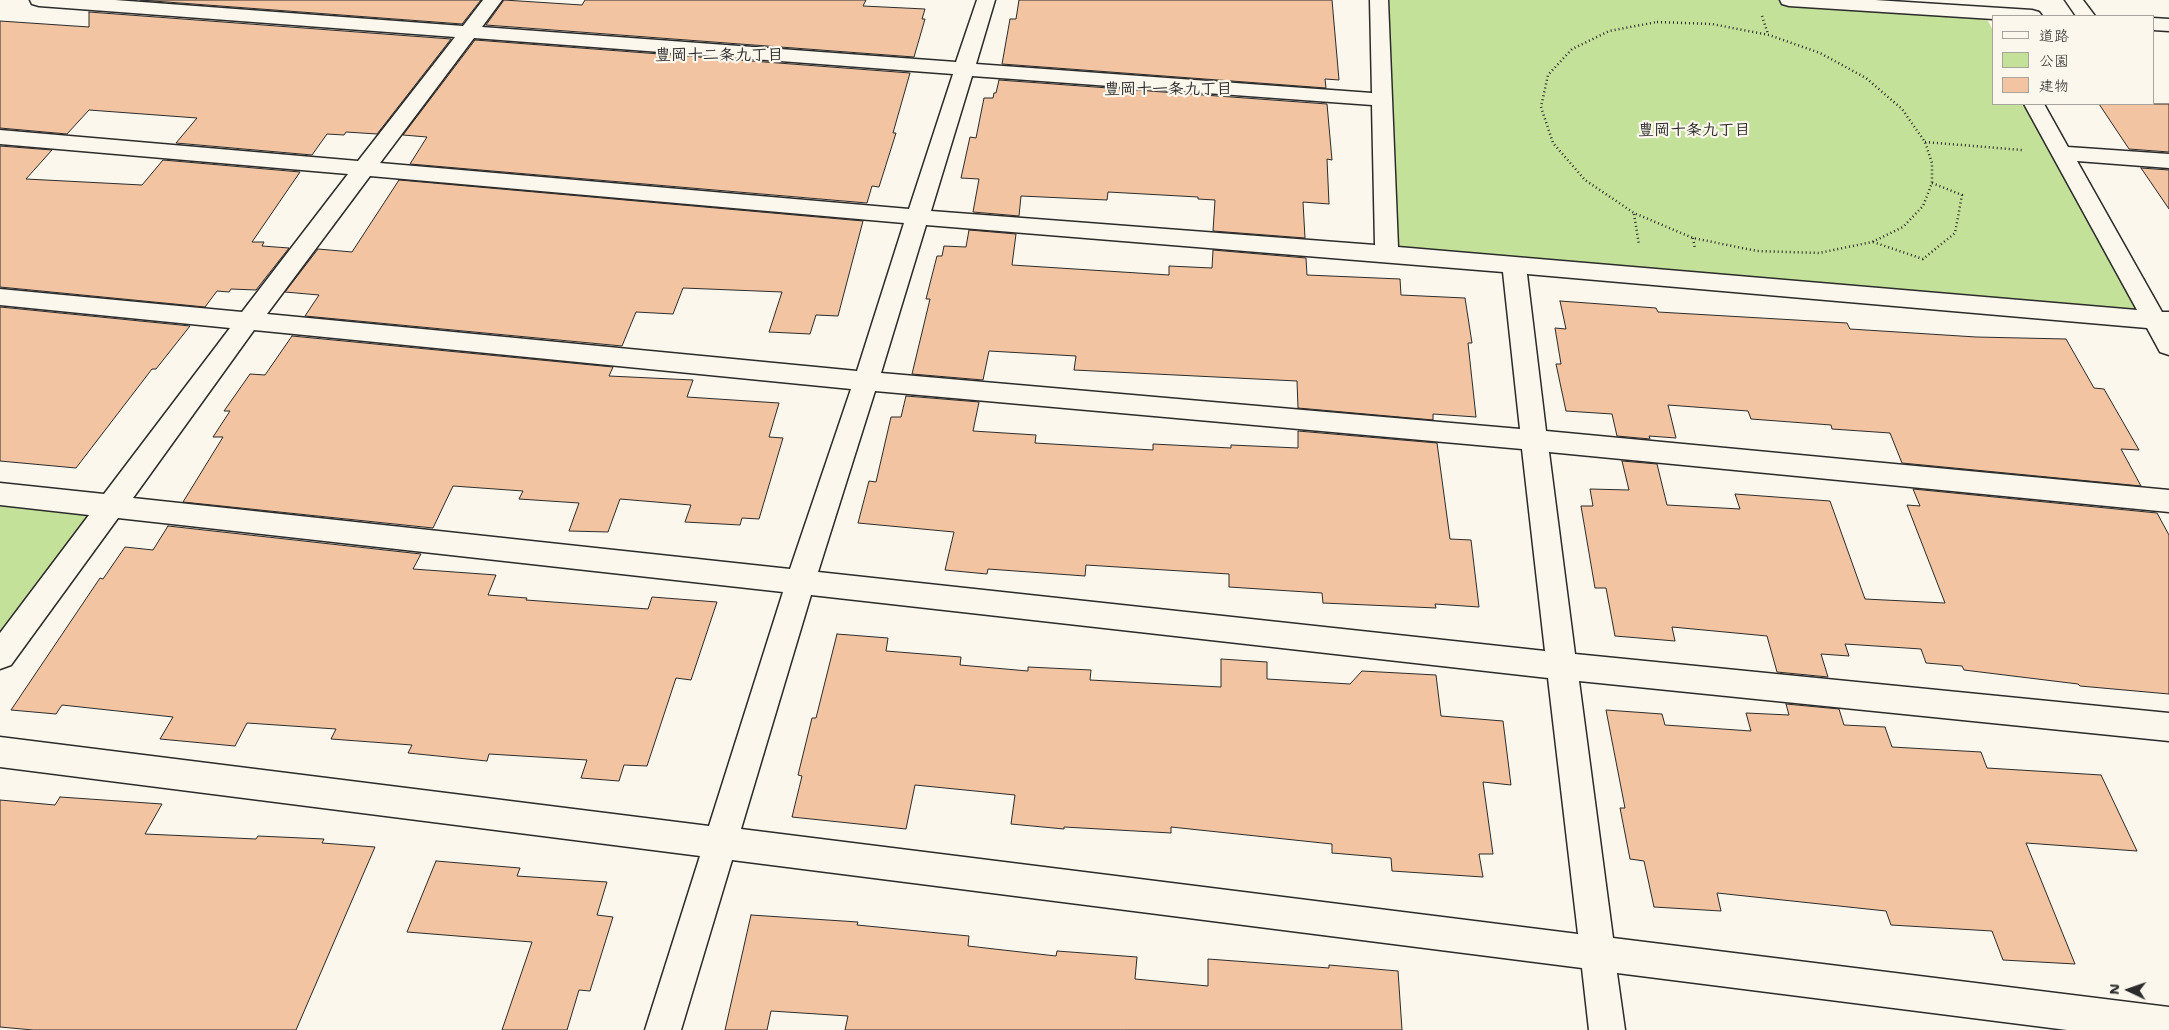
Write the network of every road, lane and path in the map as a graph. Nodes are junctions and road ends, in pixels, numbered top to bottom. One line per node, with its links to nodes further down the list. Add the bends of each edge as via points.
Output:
1 (39, 0): 11 (street)
2 (493, 0): 11 (street)
3 (986, 0): 12 (street)
4 (1379, 0): 13 (street)
5 (1789, 0): 8 (street)
6 (2074, 0): 7 (street)
7 (2085, 15)
8 (1988, 21)
9 (2154, 24): 10 (street)
10 (2169, 25)
11 (469, 32): 12 (street); 19 (street)
12 (966, 69): 13 (street); 21 (street)
13 (1382, 100): 23 (street)
14 (2035, 105): 17 (street)
15 (0, 137): 19 (street)
16 (1925, 142): 17 (path); 20 (path, via 1932,163); 22 (path, via 1902,109 1866,78 1820,53 1769,34 1712,24 1657,22 1609,31 1572,48 1548,74 1541,107 1553,143 1585,180 1634,213 1693,238 1757,252 1819,253)
17 (2062, 153): 18 (street); 27 (street)
18 (2169, 161)
19 (364, 169): 21 (street); 26 (street)
20 (1932, 183): 22 (path, via 1923,206 1903,227); 22 (path, via 1962,195 1955,233 1923,259)
21 (918, 217): 23 (street); 29 (street)
22 (1872, 242)
23 (1386, 254): 24 (street)
24 (1514, 265): 27 (street); 30 (street)
25 (0, 297): 26 (street)
26 (249, 320): 29 (street); 33 (street)
27 (2162, 320): 28 (street)
28 (2169, 346)
29 (866, 381): 30 (street); 34 (street)
30 (1534, 440): 32 (street); 36 (street)
31 (0, 494): 33 (street)
32 (2169, 501)
33 (111, 506): 34 (street); 35 (street)
34 (800, 583): 36 (street); 39 (street)
35 (0, 656)
36 (1562, 666): 37 (street); 40 (street)
37 (2169, 727)
38 (0, 752): 39 (street)
39 (719, 843): 40 (street); 42 (street)
40 (1598, 953): 41 (street); 43 (street)
41 (2169, 1025)
42 (662, 1030)
43 (1608, 1030)

